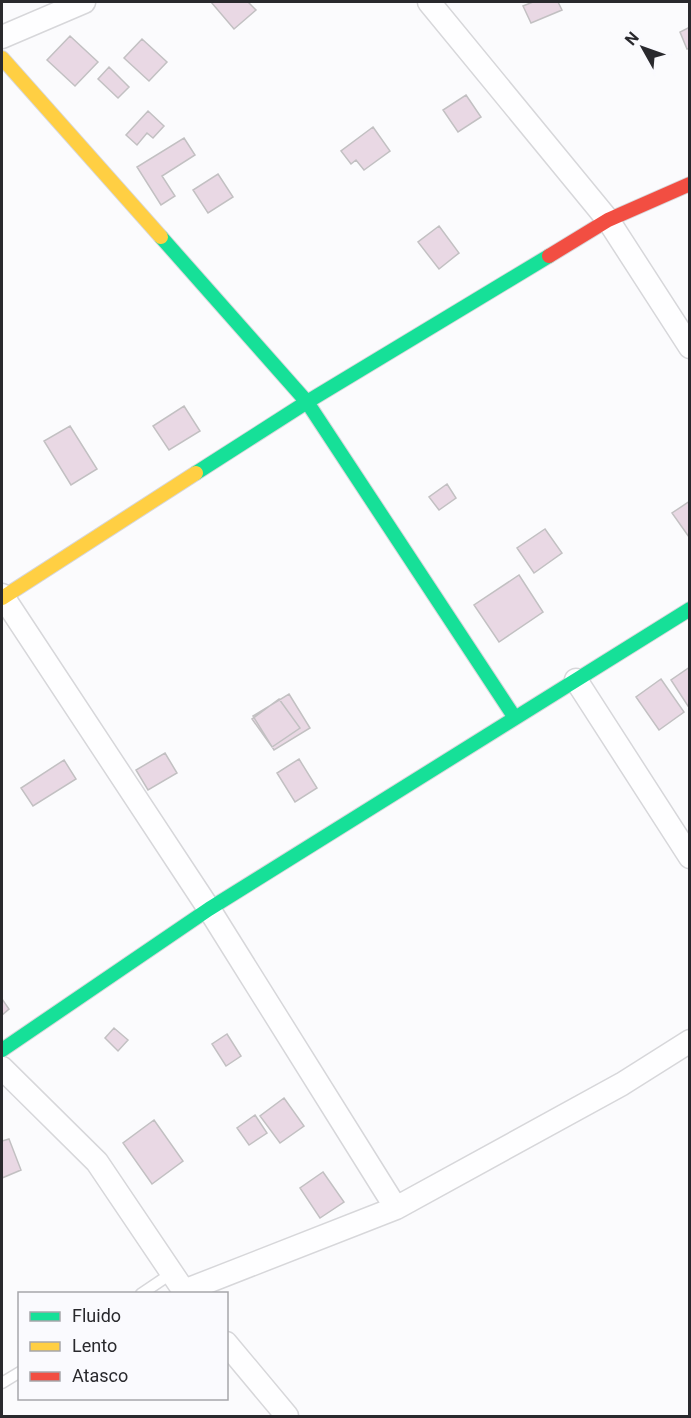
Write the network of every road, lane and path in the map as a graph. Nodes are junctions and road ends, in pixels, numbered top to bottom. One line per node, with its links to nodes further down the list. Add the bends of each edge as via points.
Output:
1 (84, 2): 3 (street)
2 (429, 2): 6 (street)
3 (2, 37)
4 (2, 58): 8 (street)
5 (690, 184): 6 (street)
6 (608, 220): 7 (street); 8 (street)
7 (690, 347)
8 (307, 402): 9 (street); 12 (street)
9 (2, 597): 14 (street)
10 (690, 609): 11 (street)
11 (576, 680): 12 (street); 13 (street)
12 (515, 718): 14 (street)
13 (690, 857)
14 (209, 909): 16 (street); 18 (street)
15 (690, 1041): 18 (street, via 622,1084)
16 (2, 1050)
17 (2, 1068): 19 (street, via 97,1162)
18 (396, 1208): 19 (street)
19 (180, 1286): 20 (lane)
20 (147, 1292)
21 (228, 1345): 24 (street)
22 (18, 1373): 23 (lane)
23 (2, 1383)
24 (287, 1416)

